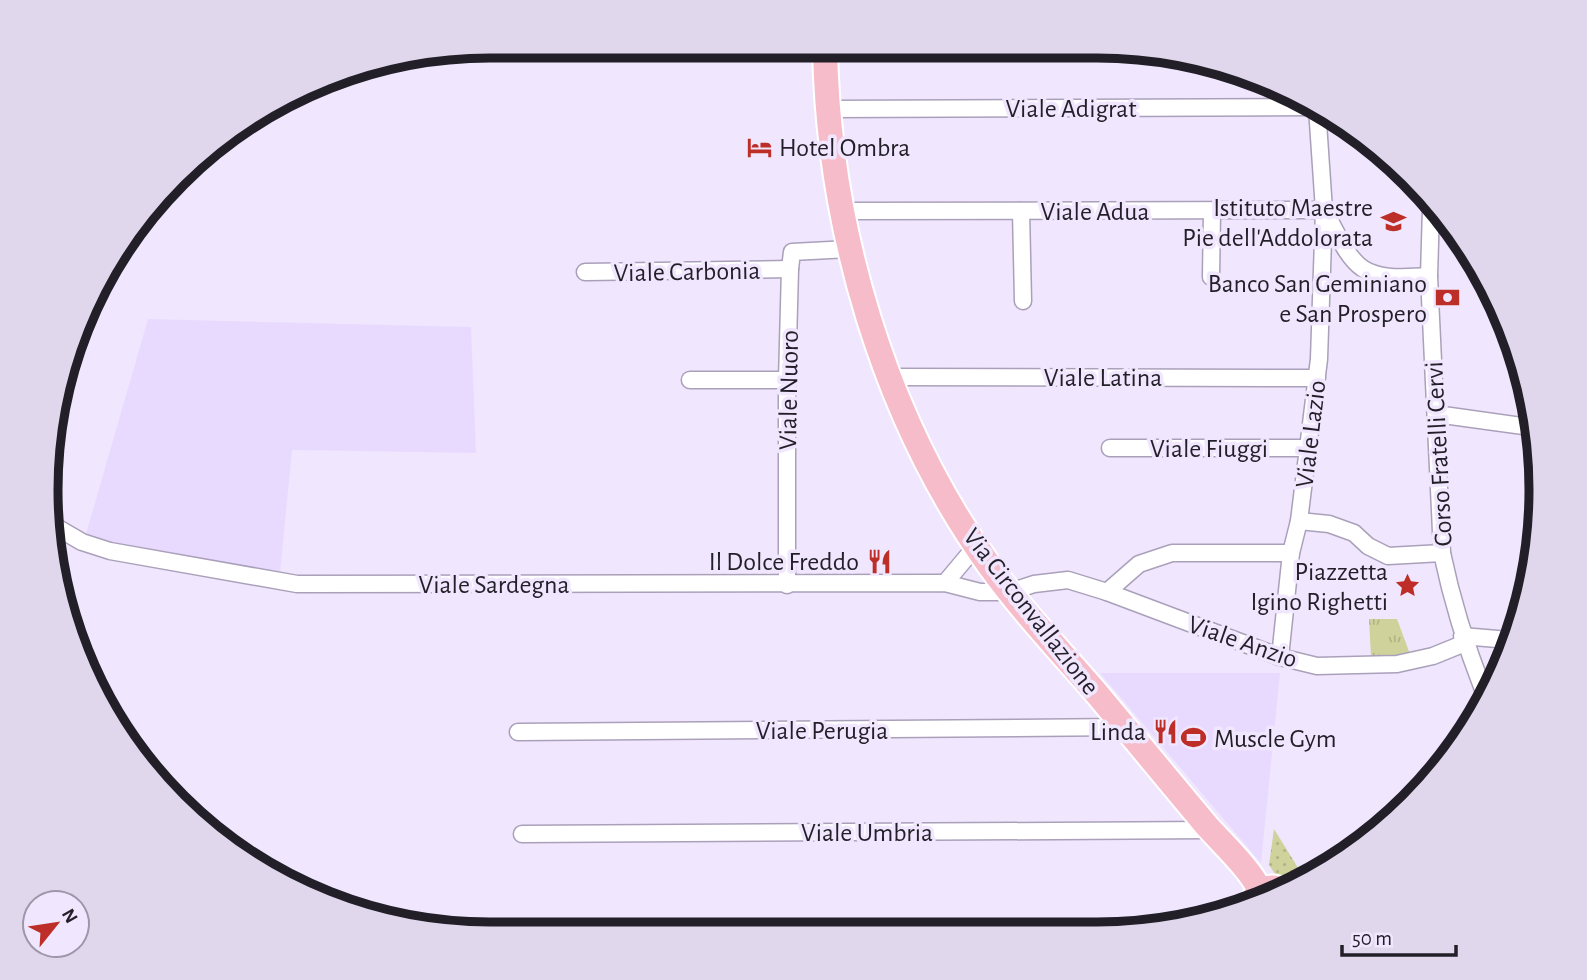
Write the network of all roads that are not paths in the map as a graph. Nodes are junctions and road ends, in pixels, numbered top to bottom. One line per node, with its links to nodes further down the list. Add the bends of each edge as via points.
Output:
1 (825, 58): 3 (main road, Via Circonvallazione)
2 (1297, 107): 3 (street, Viale Adigrat)
3 (828, 109): 6 (main road, Via Circonvallazione)
4 (1317, 118): 5 (street, Viale Lazio)
5 (1324, 210): 8 (street, Viale Adua); 13 (street, Viale Lazio, via 1357,265 1393,278); 17 (street, Viale Lazio)
6 (841, 211): 7 (street, Viale Adua); 10 (main road, Via Circonvallazione)
7 (1021, 211): 8 (street, Viale Adua); 15 (street, Viale Adua)
8 (1212, 211): 14 (street)
9 (1431, 216): 13 (street, Corso Fratelli Cervi)
10 (849, 249): 11 (street, via 792,253); 16 (main road, Via Circonvallazione)
11 (789, 269): 12 (street, Viale Carbonia); 19 (street, Viale Nuoro)
12 (584, 272)
13 (1429, 276): 20 (street, Corso Fratelli Cervi)
14 (1211, 277)
15 (1023, 301)
16 (889, 377): 17 (street, Viale Latina); 26 (main road, Via Circonvallazione, via 921,449)
17 (1317, 378): 22 (street, Viale Lazio)
18 (690, 380): 19 (street)
19 (787, 380): 30 (street, Viale Nuoro)
20 (1436, 414): 21 (street); 28 (street, Corso Fratelli Cervi)
21 (1525, 426)
22 (1308, 447): 23 (street, Viale Fiuggi); 24 (street, Viale Lazio)
23 (1110, 448)
24 (1299, 521): 27 (street, Viale Lazio); 28 (street, via 1342,528 1388,556)
25 (60, 529): 30 (street, Viale Sardegna, via 110,551 297,584)
26 (976, 546): 29 (street); 31 (main road, Via Circonvallazione)
27 (1291, 553): 32 (street, via 1172,553 1139,564); 35 (street, Viale Lazio)
28 (1443, 553): 33 (street, Corso Fratelli Cervi)
29 (945, 583): 30 (street, Viale Sardegna); 31 (street, Viale Sardegna, via 980,592)
30 (787, 585)
31 (1010, 592): 32 (street, Viale Anzio, via 1068,580); 37 (main road, Via Circonvallazione)
32 (1107, 592): 35 (street, Viale Anzio)
33 (1463, 640): 34 (street); 35 (street, Viale Anzio, via 1433,656 1397,664 1317,666); 36 (street, Corso Fratelli Cervi)
34 (1502, 640)
35 (1280, 657)
36 (1482, 687)
37 (1125, 727): 38 (street, Viale Perugia); 39 (main road, Via Circonvallazione)
38 (518, 732)
39 (1211, 830): 40 (street, Viale Umbria); 41 (main road, Via Circonvallazione)
40 (522, 834)
41 (1252, 893)

